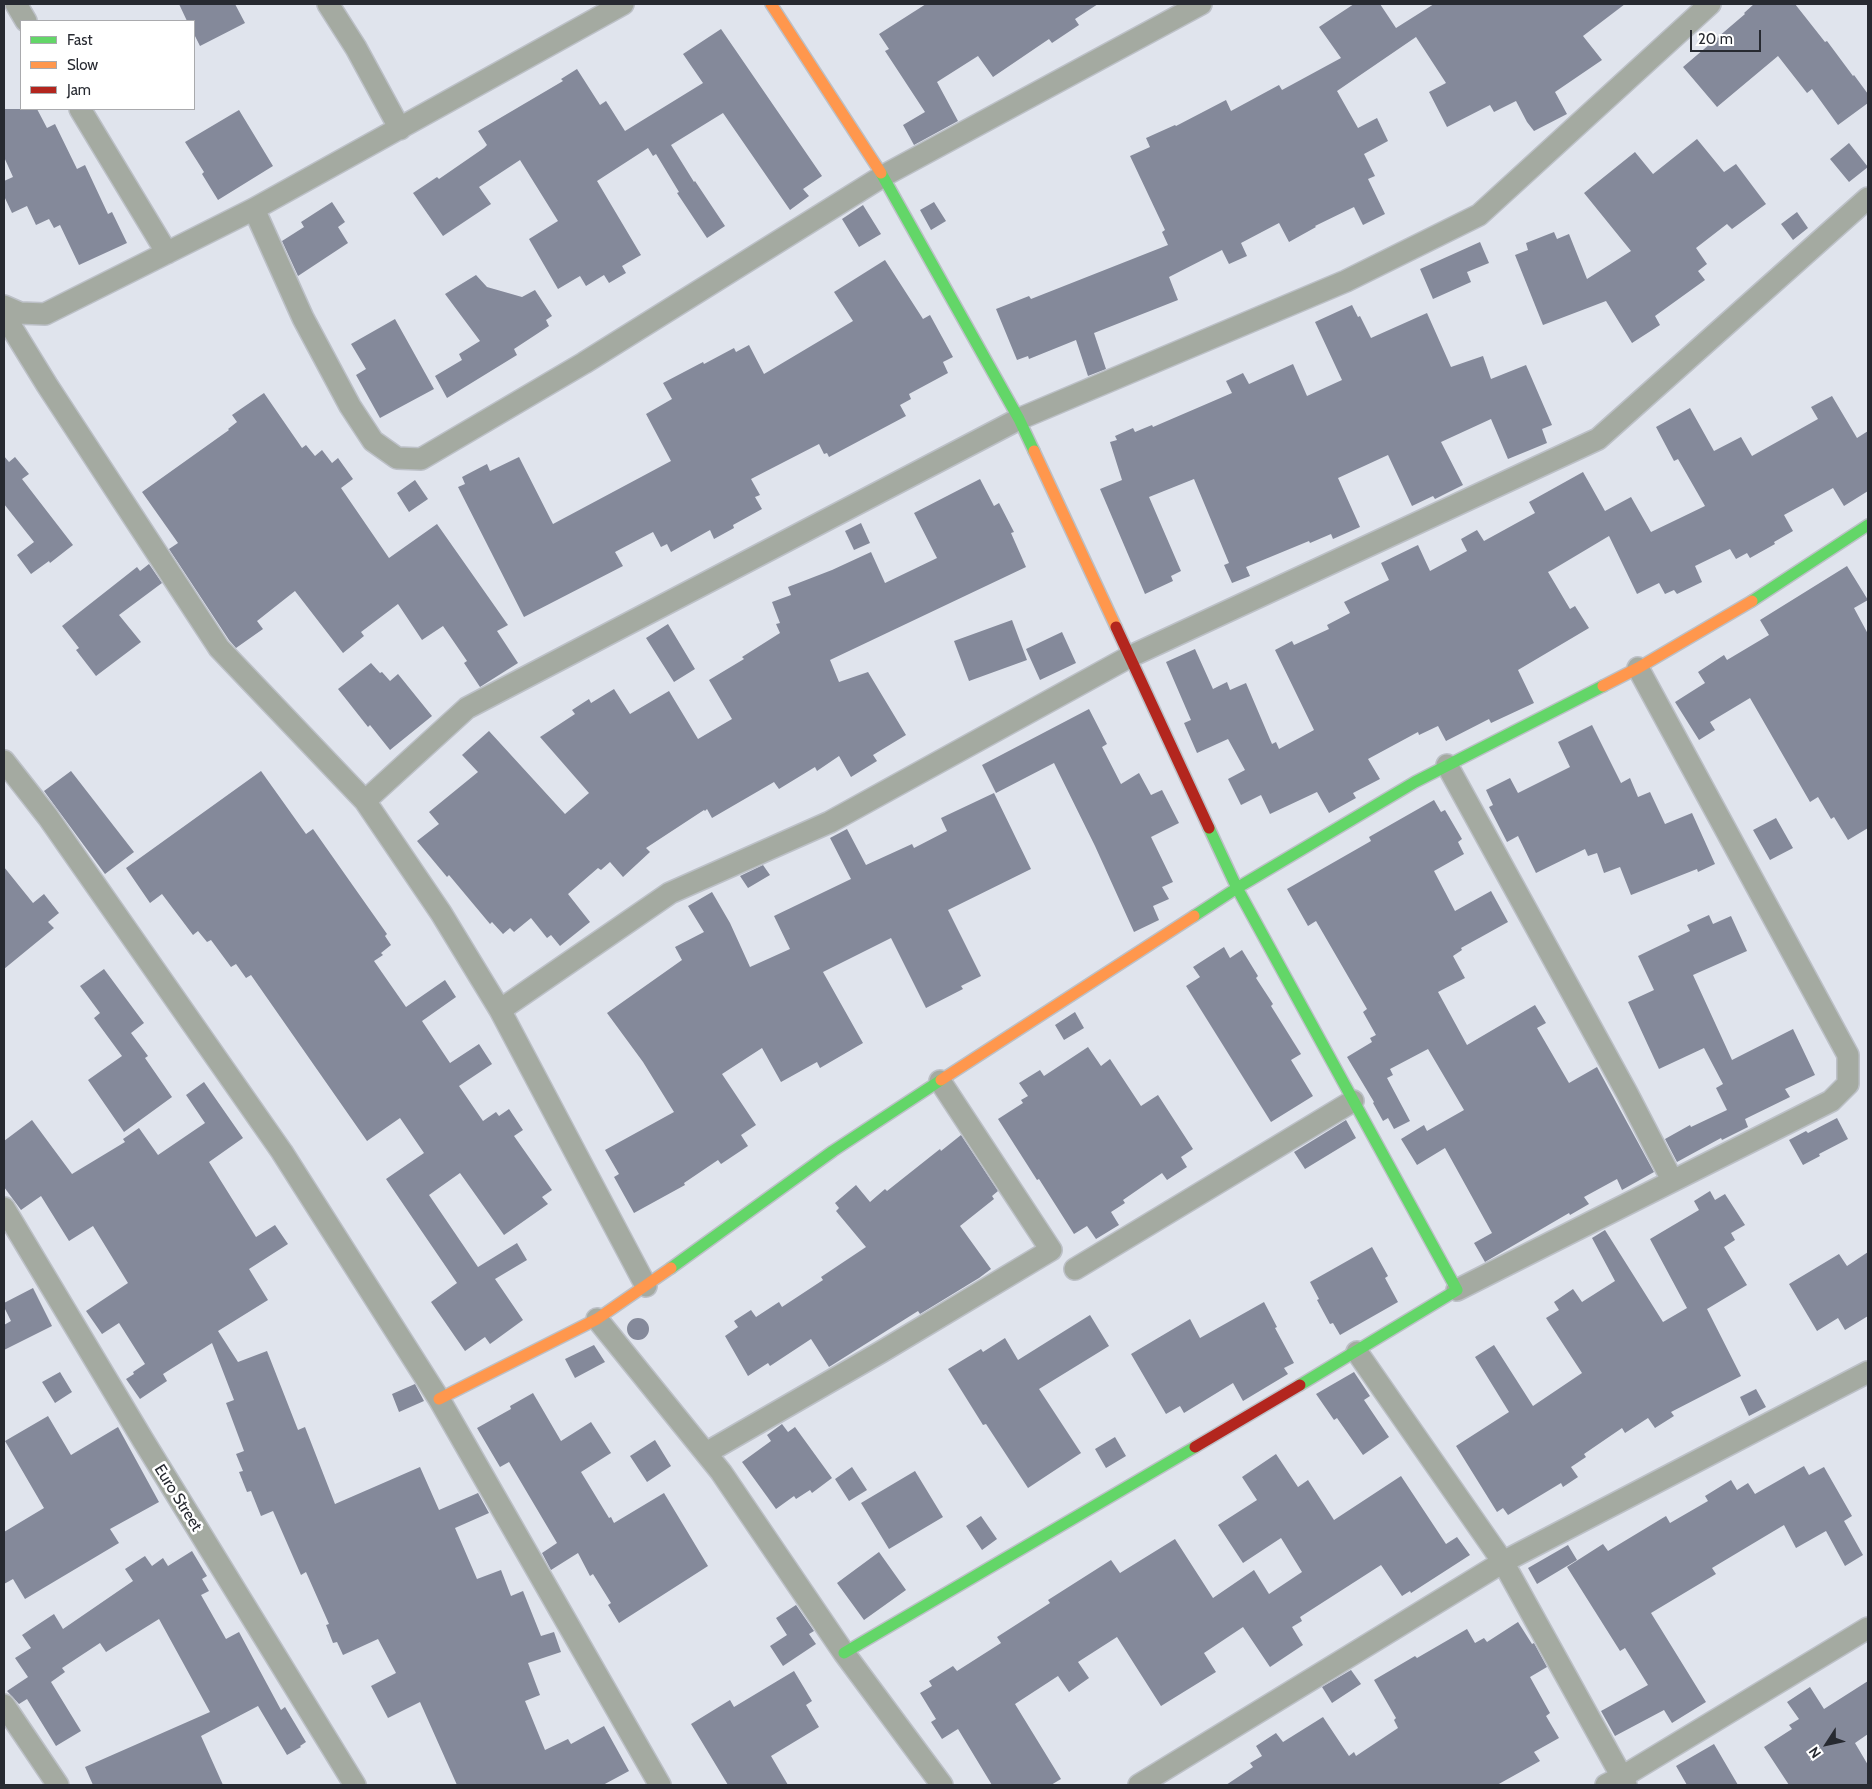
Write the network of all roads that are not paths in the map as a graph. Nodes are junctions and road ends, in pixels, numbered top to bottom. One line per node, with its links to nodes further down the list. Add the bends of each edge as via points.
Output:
1 (16, 4): 7 (street)
2 (328, 4): 9 (street)
3 (771, 4): 10 (street)
4 (1200, 4): 10 (street)
5 (1710, 4): 16 (street, via 1479,215 1346,281)
6 (620, 5): 9 (street)
7 (25, 20)
8 (81, 110): 13 (street)
9 (400, 129): 12 (street)
10 (883, 176): 12 (street, via 584,363 421,459 397,458 373,440 359,420 304,318); 16 (street)
11 (1868, 198): 18 (street, via 1598,439)
12 (254, 209): 13 (street)
13 (167, 253): 14 (street, via 46,314 20,313)
14 (4, 306)
15 (4, 315): 22 (street, via 219,648)
16 (1019, 419): 18 (street); 22 (street, via 467,708)
17 (1867, 531): 19 (street)
18 (1129, 657): 23 (street); 24 (street, via 830,822 670,893)
19 (1638, 668): 21 (street); 27 (street, via 1848,1055 1848,1084 1831,1101)
20 (4, 761): 35 (street, via 48,817 282,1152)
21 (1447, 765): 23 (street); 27 (street)
22 (365, 801): 24 (street, via 441,913)
23 (1237, 888): 25 (street); 26 (street)
24 (500, 1010): 30 (street)
25 (940, 1081): 30 (street, via 833,1151); 36 (street, via 1051,1250)
26 (1353, 1101): 29 (street); 31 (street)
27 (1672, 1180): 31 (street)
28 (4, 1208): 43 (street, Euro Street)
29 (1075, 1269)
30 (646, 1286): 32 (street)
31 (1457, 1290): 33 (street)
32 (597, 1319): 35 (street); 36 (street)
33 (1357, 1352): 37 (street); 39 (street)
34 (1868, 1372): 37 (street)
35 (439, 1399): 44 (street)
36 (706, 1453): 39 (street)
37 (1503, 1562): 41 (street); 46 (street)
38 (1868, 1628): 41 (street)
39 (844, 1653): 45 (street)
40 (4, 1705): 42 (street)
41 (1618, 1782)
42 (58, 1785)
43 (355, 1785)
44 (660, 1785)
45 (942, 1785)
46 (1139, 1785)

